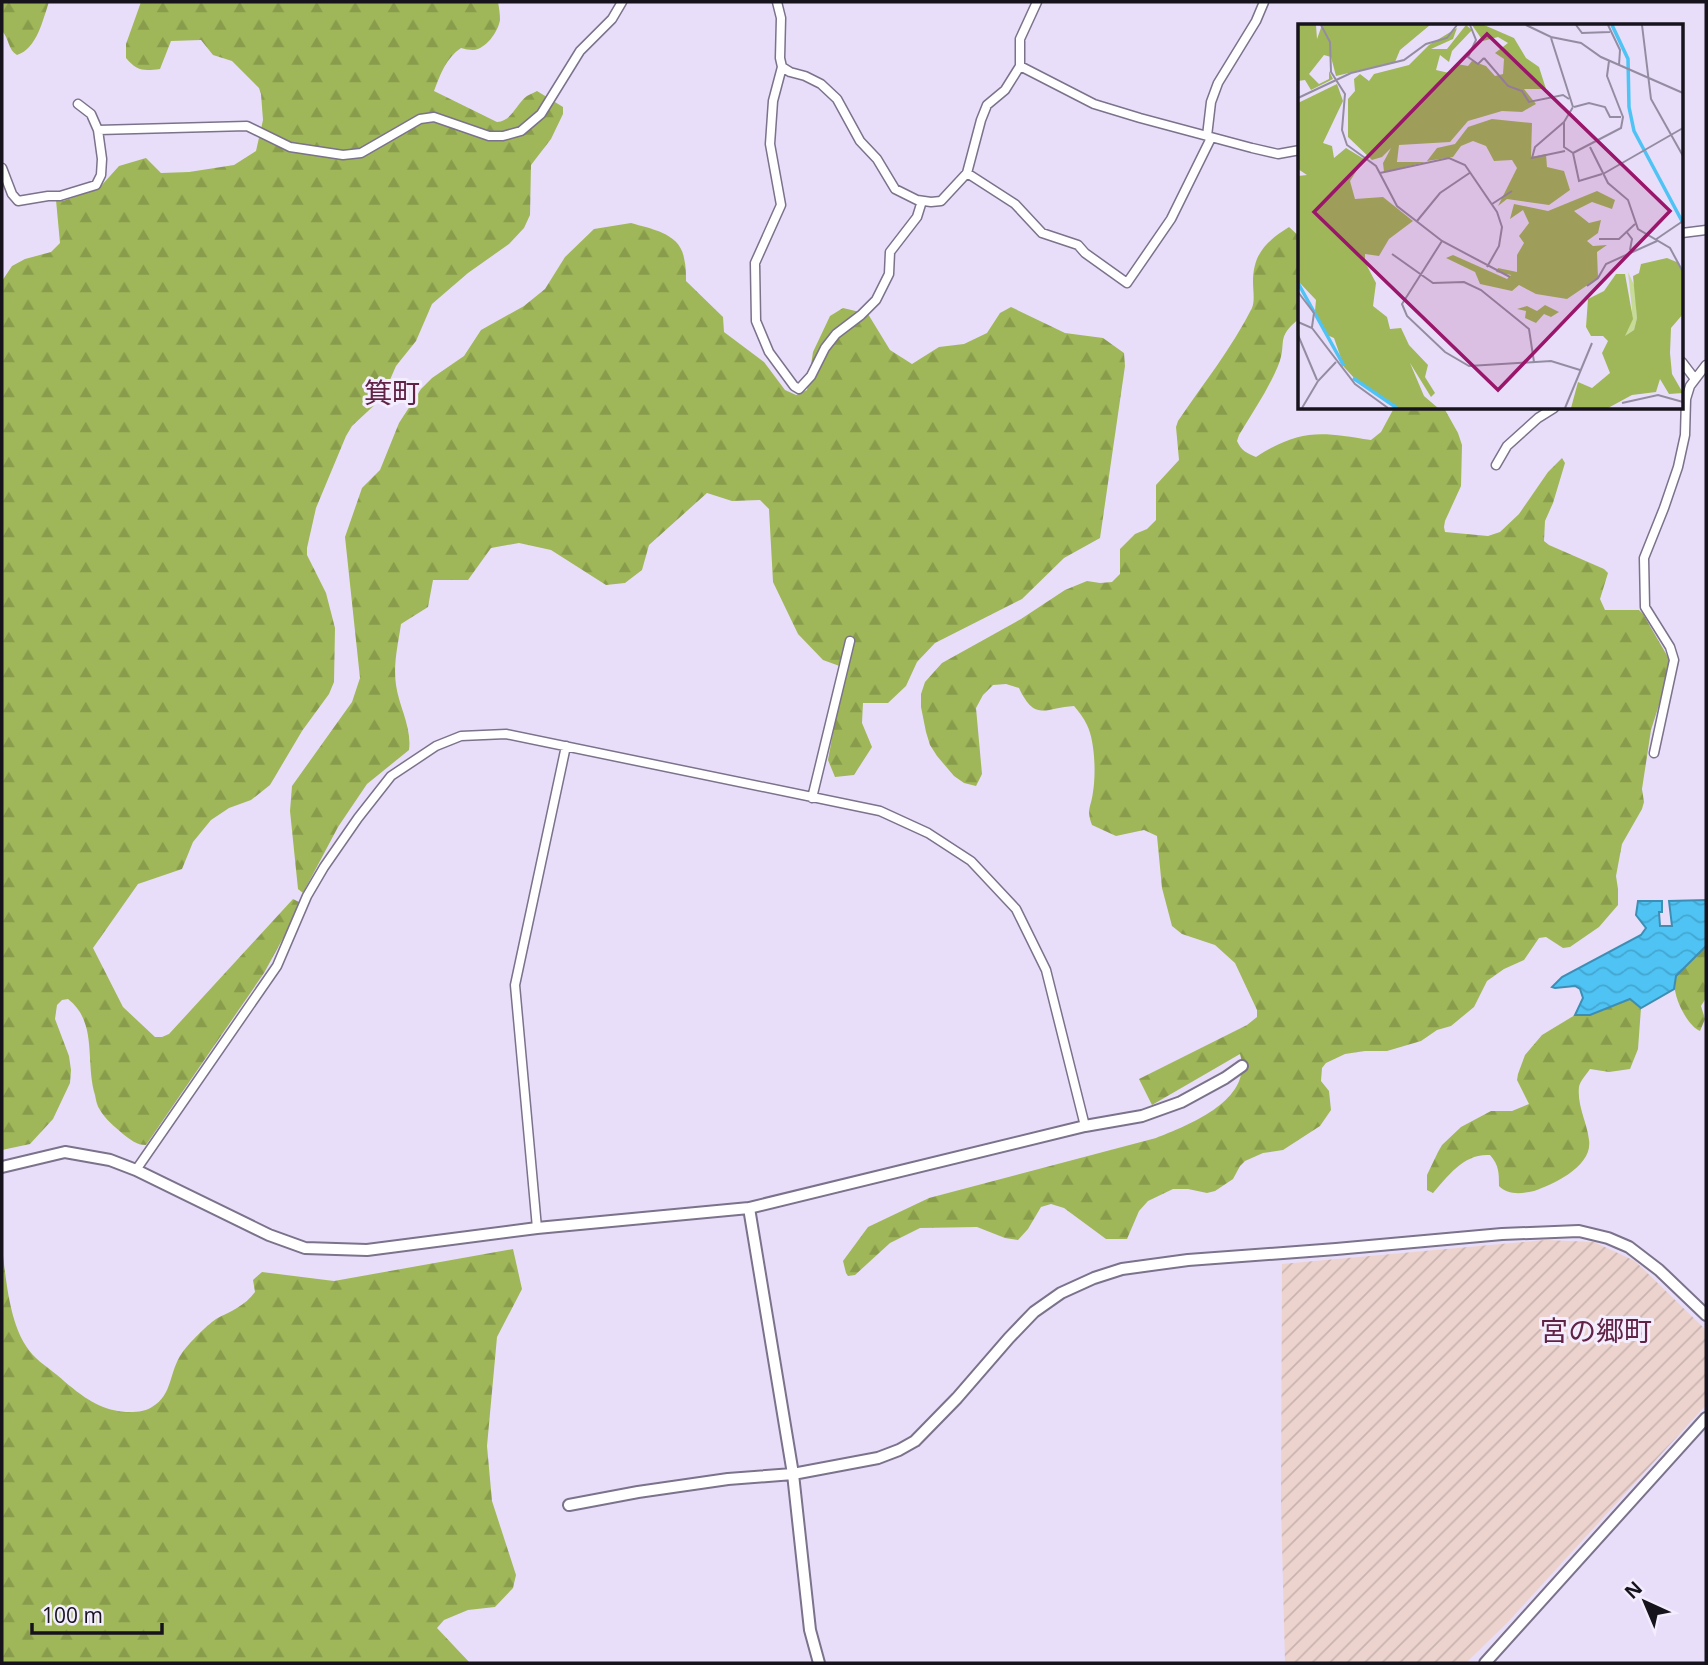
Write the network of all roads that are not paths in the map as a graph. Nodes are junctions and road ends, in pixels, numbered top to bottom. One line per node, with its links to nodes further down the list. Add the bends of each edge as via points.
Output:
1 (622, 2): 8 (street, via 580,51 541,114 521,131 503,136 489,136 434,117 421,119 361,153 343,155 290,147 247,126)
2 (778, 2): 6 (street)
3 (1037, 2): 5 (street, via 1020,39)
4 (1264, 2): 9 (street, via 1218,83 1211,102)
5 (1020, 65): 9 (street, via 1094,104); 12 (street, via 1005,90 987,105)
6 (782, 67): 13 (street, via 821,84 836,99 895,189); 13 (street, via 773,101 770,144 781,205 755,263 755,295 756,321 769,352 794,386 799,389 836,334 876,300 888,274 890,253 917,217)
7 (78, 104): 8 (street, via 91,114)
8 (99, 130): 11 (street, via 102,159 96,185 60,196 18,201)
9 (1209, 137): 10 (street, via 1278,154); 12 (street, via 1171,219 1127,283 1078,245 1042,233 1015,204)
10 (1298, 150)
11 (2, 168)
12 (967, 173): 13 (street, via 941,201)
13 (922, 201)
14 (1706, 230): 15 (street)
15 (1684, 233)
16 (1684, 365): 18 (street)
17 (1706, 365): 18 (street)
18 (1695, 379): 23 (street, via 1686,399 1678,467 1644,558 1645,607 1674,660)
19 (1551, 410): 20 (street, via 1507,446)
20 (1496, 465)
21 (850, 642): 24 (street)
22 (566, 746): 24 (street); 28 (street, via 506,734 461,736 436,746 391,776 324,867 277,965); 30 (street, via 514,985)
23 (1654, 753)
24 (812, 798): 26 (street, via 880,811 928,833 971,861 1016,909 1046,970)
25 (1242, 1066): 26 (street, via 1181,1102 1142,1116)
26 (1085, 1126): 29 (street)
27 (2, 1167): 28 (street, via 65,1152)
28 (136, 1170): 30 (street, via 305,1248 367,1250)
29 (749, 1208): 30 (street); 33 (street)
30 (537, 1228)
31 (1706, 1315): 33 (street, via 1629,1247 1578,1231 1122,1269 1077,1285 1034,1312 915,1441 878,1458)
32 (1706, 1418): 36 (street)
33 (793, 1474): 34 (street, via 728,1479); 35 (street, via 810,1630)
34 (569, 1505)
35 (819, 1663)
36 (1485, 1663)

